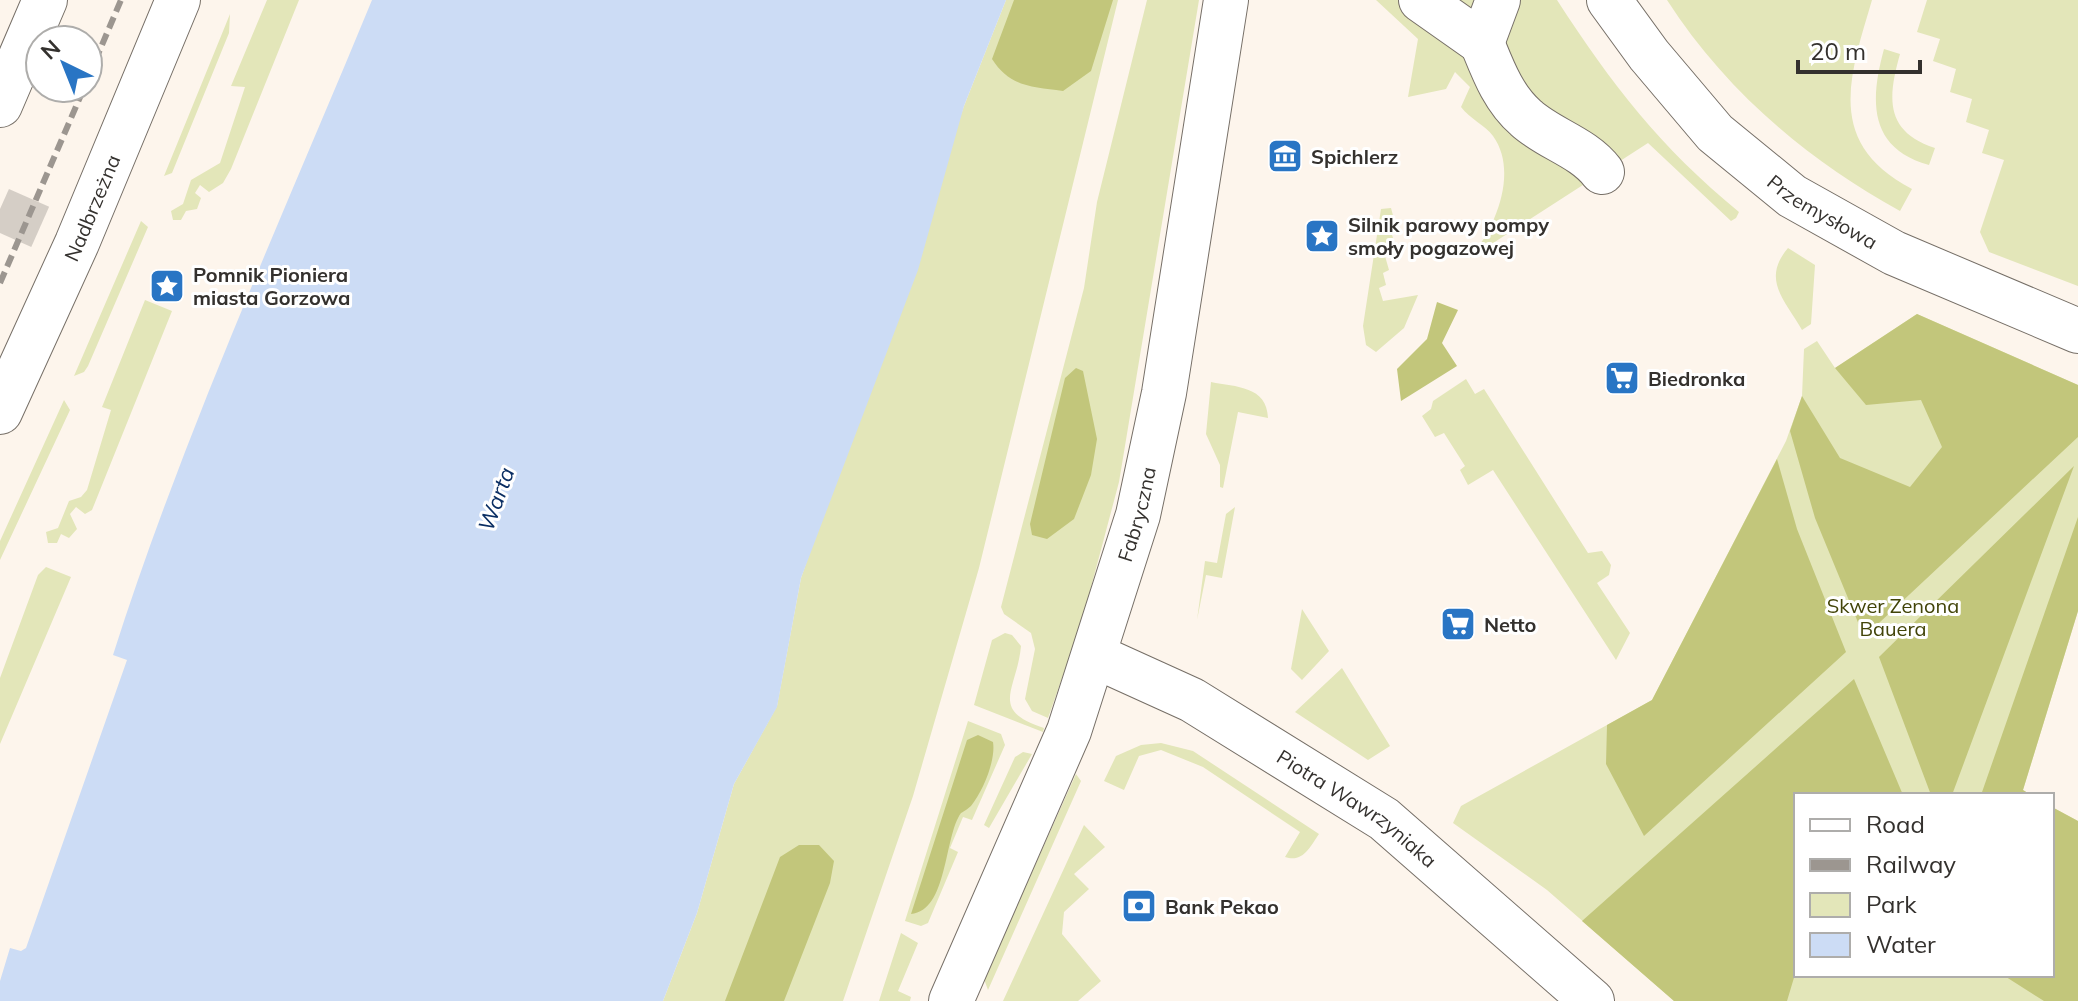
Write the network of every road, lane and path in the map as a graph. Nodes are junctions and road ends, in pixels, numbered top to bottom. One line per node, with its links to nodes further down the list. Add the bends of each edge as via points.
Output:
1 (45, 0): 8 (street)
2 (178, 0): 11 (street, Nadbrzeżna, via 61,236)
3 (1226, 0): 12 (street, Fabryczna, via 1158,422 1138,515)
4 (1421, 0): 7 (street)
5 (1498, 0): 7 (street)
6 (1616, 5): 10 (street, Przemysłowa, via 1649,55 1715,133 1792,196 1894,253)
7 (1482, 43): 9 (street, via 1502,88 1527,119)
8 (0, 105)
9 (1602, 172)
10 (2078, 331)
11 (0, 412)
12 (1095, 656): 13 (street, Fabryczna, via 1061,750); 14 (street, Piotra Wawrzyniaka, via 1192,700 1384,819)
13 (951, 1001)
14 (1592, 1001)

